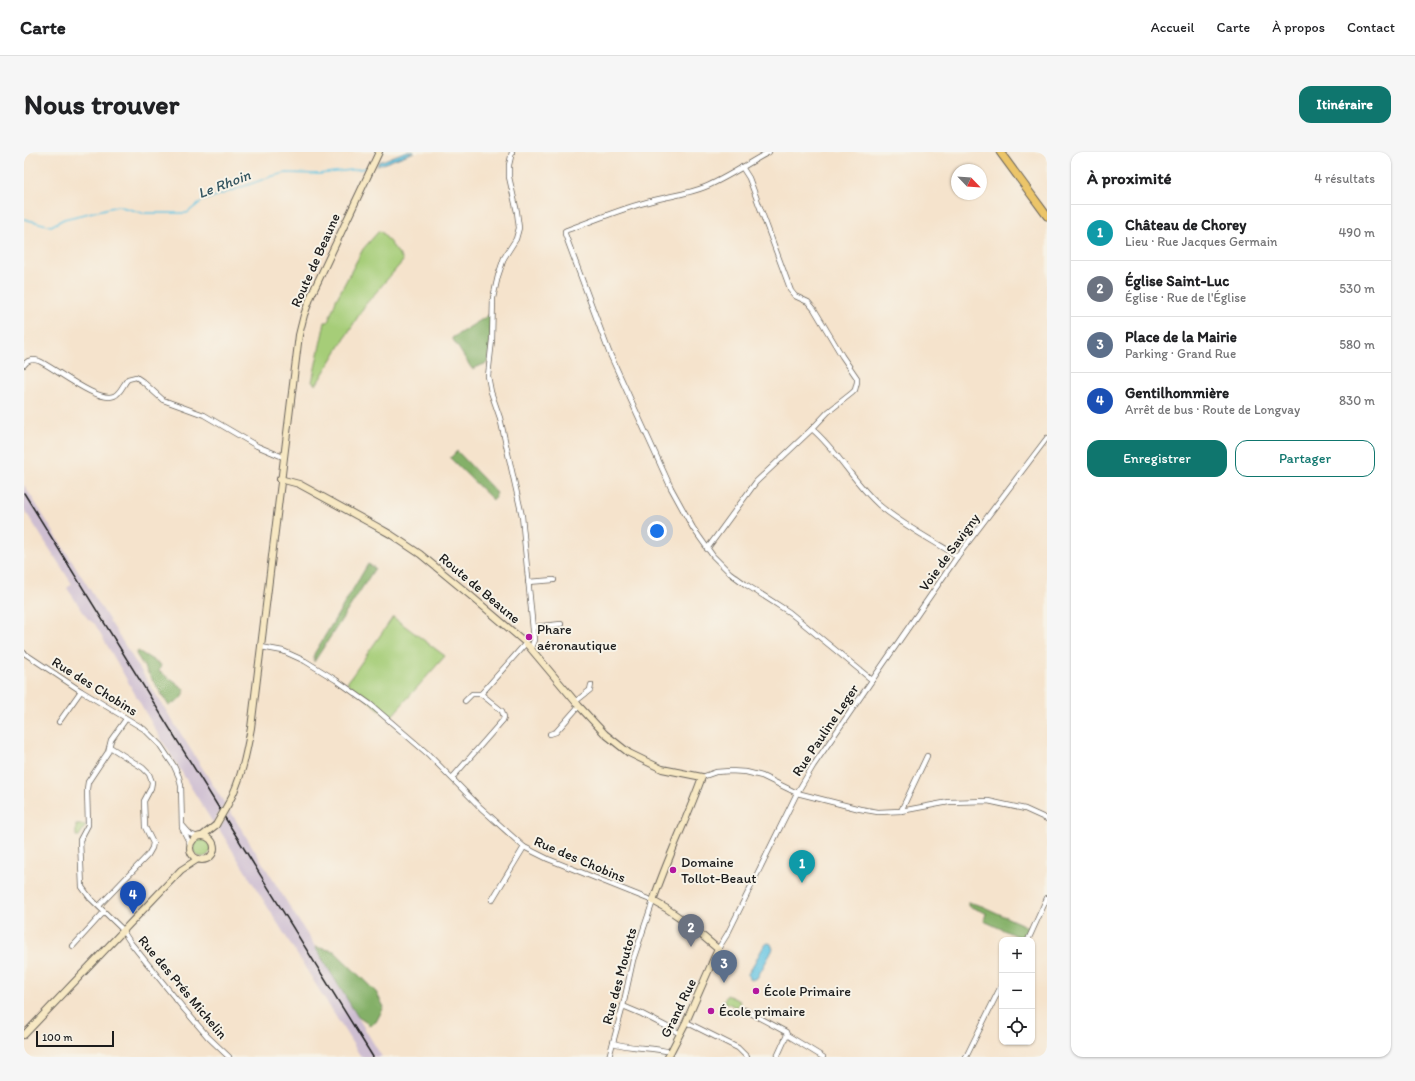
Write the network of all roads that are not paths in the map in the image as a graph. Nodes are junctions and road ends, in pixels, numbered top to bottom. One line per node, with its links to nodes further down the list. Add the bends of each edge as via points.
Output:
1 (379, 152): 10 (street, Route de Beaune, via 315,285 304,315 296,345)
2 (512, 152): 15 (street, via 509,177 519,228 516,239 504,258 496,283 488,376 522,516)
3 (769, 152): 5 (street)
4 (1000, 152): 6 (main road)
5 (742, 166): 8 (street, via 749,178 791,291 814,309 856,378 855,390); 12 (street, via 704,188 642,204 565,231 612,359 671,488 692,528)
6 (1047, 216)
7 (24, 365): 10 (street, via 28,360 39,361 86,388 108,397 118,393 128,379 136,377 163,400 204,415 257,446)
8 (812, 429): 12 (street, via 756,482); 13 (street, via 825,440 879,505)
9 (1047, 438): 13 (street, Voie de Savigny)
10 (283, 457): 11 (street, Route de Beaune)
11 (280, 479): 18 (street, Route de Beaune, via 299,484 390,534 420,554); 19 (street, Route de Beaune)
12 (707, 549): 22 (street, via 730,573 789,612)
13 (958, 557): 22 (street, Voie de Savigny)
14 (554, 580): 15 (street)
15 (528, 582): 17 (street)
16 (561, 624): 17 (street)
17 (533, 627): 20 (street, via 534,640)
18 (526, 643): 20 (street, Route de Beaune); 25 (street)
19 (260, 646): 34 (street, Rue des Chobins, via 289,653 353,691 428,754); 39 (street, Route de Beaune, bridge, via 247,751 238,783)
20 (531, 648): 27 (street, Route de Beaune)
21 (24, 653): 24 (street, Rue des Chobins)
22 (872, 680): 35 (street, Rue Pauline Leger)
23 (591, 685): 27 (street, via 590,690)
24 (81, 691): 28 (street, Rue des Chobins); 29 (street)
25 (481, 694): 26 (street, via 472,694); 34 (street, via 502,711 504,717)
26 (466, 701)
27 (577, 704): 30 (street, via 556,732); 33 (street, Route de Beaune, via 605,734 628,753 662,769)
28 (126, 719): 31 (street, Rue des Prés Michelin, via 111,740); 38 (street, Rue des Chobins, via 154,738 179,776)
29 (59, 722)
30 (550, 734)
31 (110, 747): 49 (street, Rue des Prés Michelin, via 88,782 88,825 80,840 82,887); 49 (street, via 145,770 151,778 151,788 144,801 144,827 153,843 148,855)
32 (928, 756): 36 (street)
33 (702, 777): 35 (street, via 716,772 746,772 762,776); 48 (street)
34 (452, 778): 42 (street, Rue des Chobins, via 480,808)
35 (797, 793): 36 (street, via 860,809 878,812); 54 (street, Rue Pauline Leger)
36 (901, 811): 37 (street, via 949,802 988,801 1024,809)
37 (1047, 819)
38 (182, 825): 40 (street, via 190,834); 43 (street)
39 (216, 825): 40 (street); 41 (street)
40 (200, 837): 41 (street); 43 (street, via 193,840)
41 (212, 841): 44 (street, via 212,855 206,859)
42 (524, 847): 47 (street); 48 (street, Rue des Chobins)
43 (191, 848): 44 (street, via 193,856); 45 (street)
44 (198, 859): 45 (street)
45 (181, 870): 51 (street)
46 (1047, 898): 52 (street)
47 (492, 900)
48 (653, 901): 54 (street, via 680,916); 56 (street, Rue des Moutots, via 633,960)
49 (99, 906): 50 (street, Rue des Prés Michelin)
50 (104, 912): 51 (street, Rue des Prés Michelin); 53 (street)
51 (123, 930): 60 (street); 64 (street, Rue des Prés Michelin, via 184,1009)
52 (1029, 937)
53 (73, 946)
54 (718, 949): 58 (street, Grand Rue)
55 (999, 990): 69 (street)
56 (623, 1006): 59 (street); 62 (street, Rue des Moutots)
57 (745, 1010): 61 (street, via 786,1032)
58 (686, 1022): 59 (street, Grand Rue); 66 (street, via 738,1048)
59 (679, 1033): 63 (street, Grand Rue)
60 (24, 1035)
61 (787, 1035): 67 (street); 68 (street)
62 (613, 1043): 63 (street, via 659,1049); 65 (street, Rue des Moutots)
63 (669, 1054)
64 (229, 1057)
65 (609, 1057)
66 (747, 1057)
67 (777, 1057)
68 (822, 1057)
69 (966, 1057)

